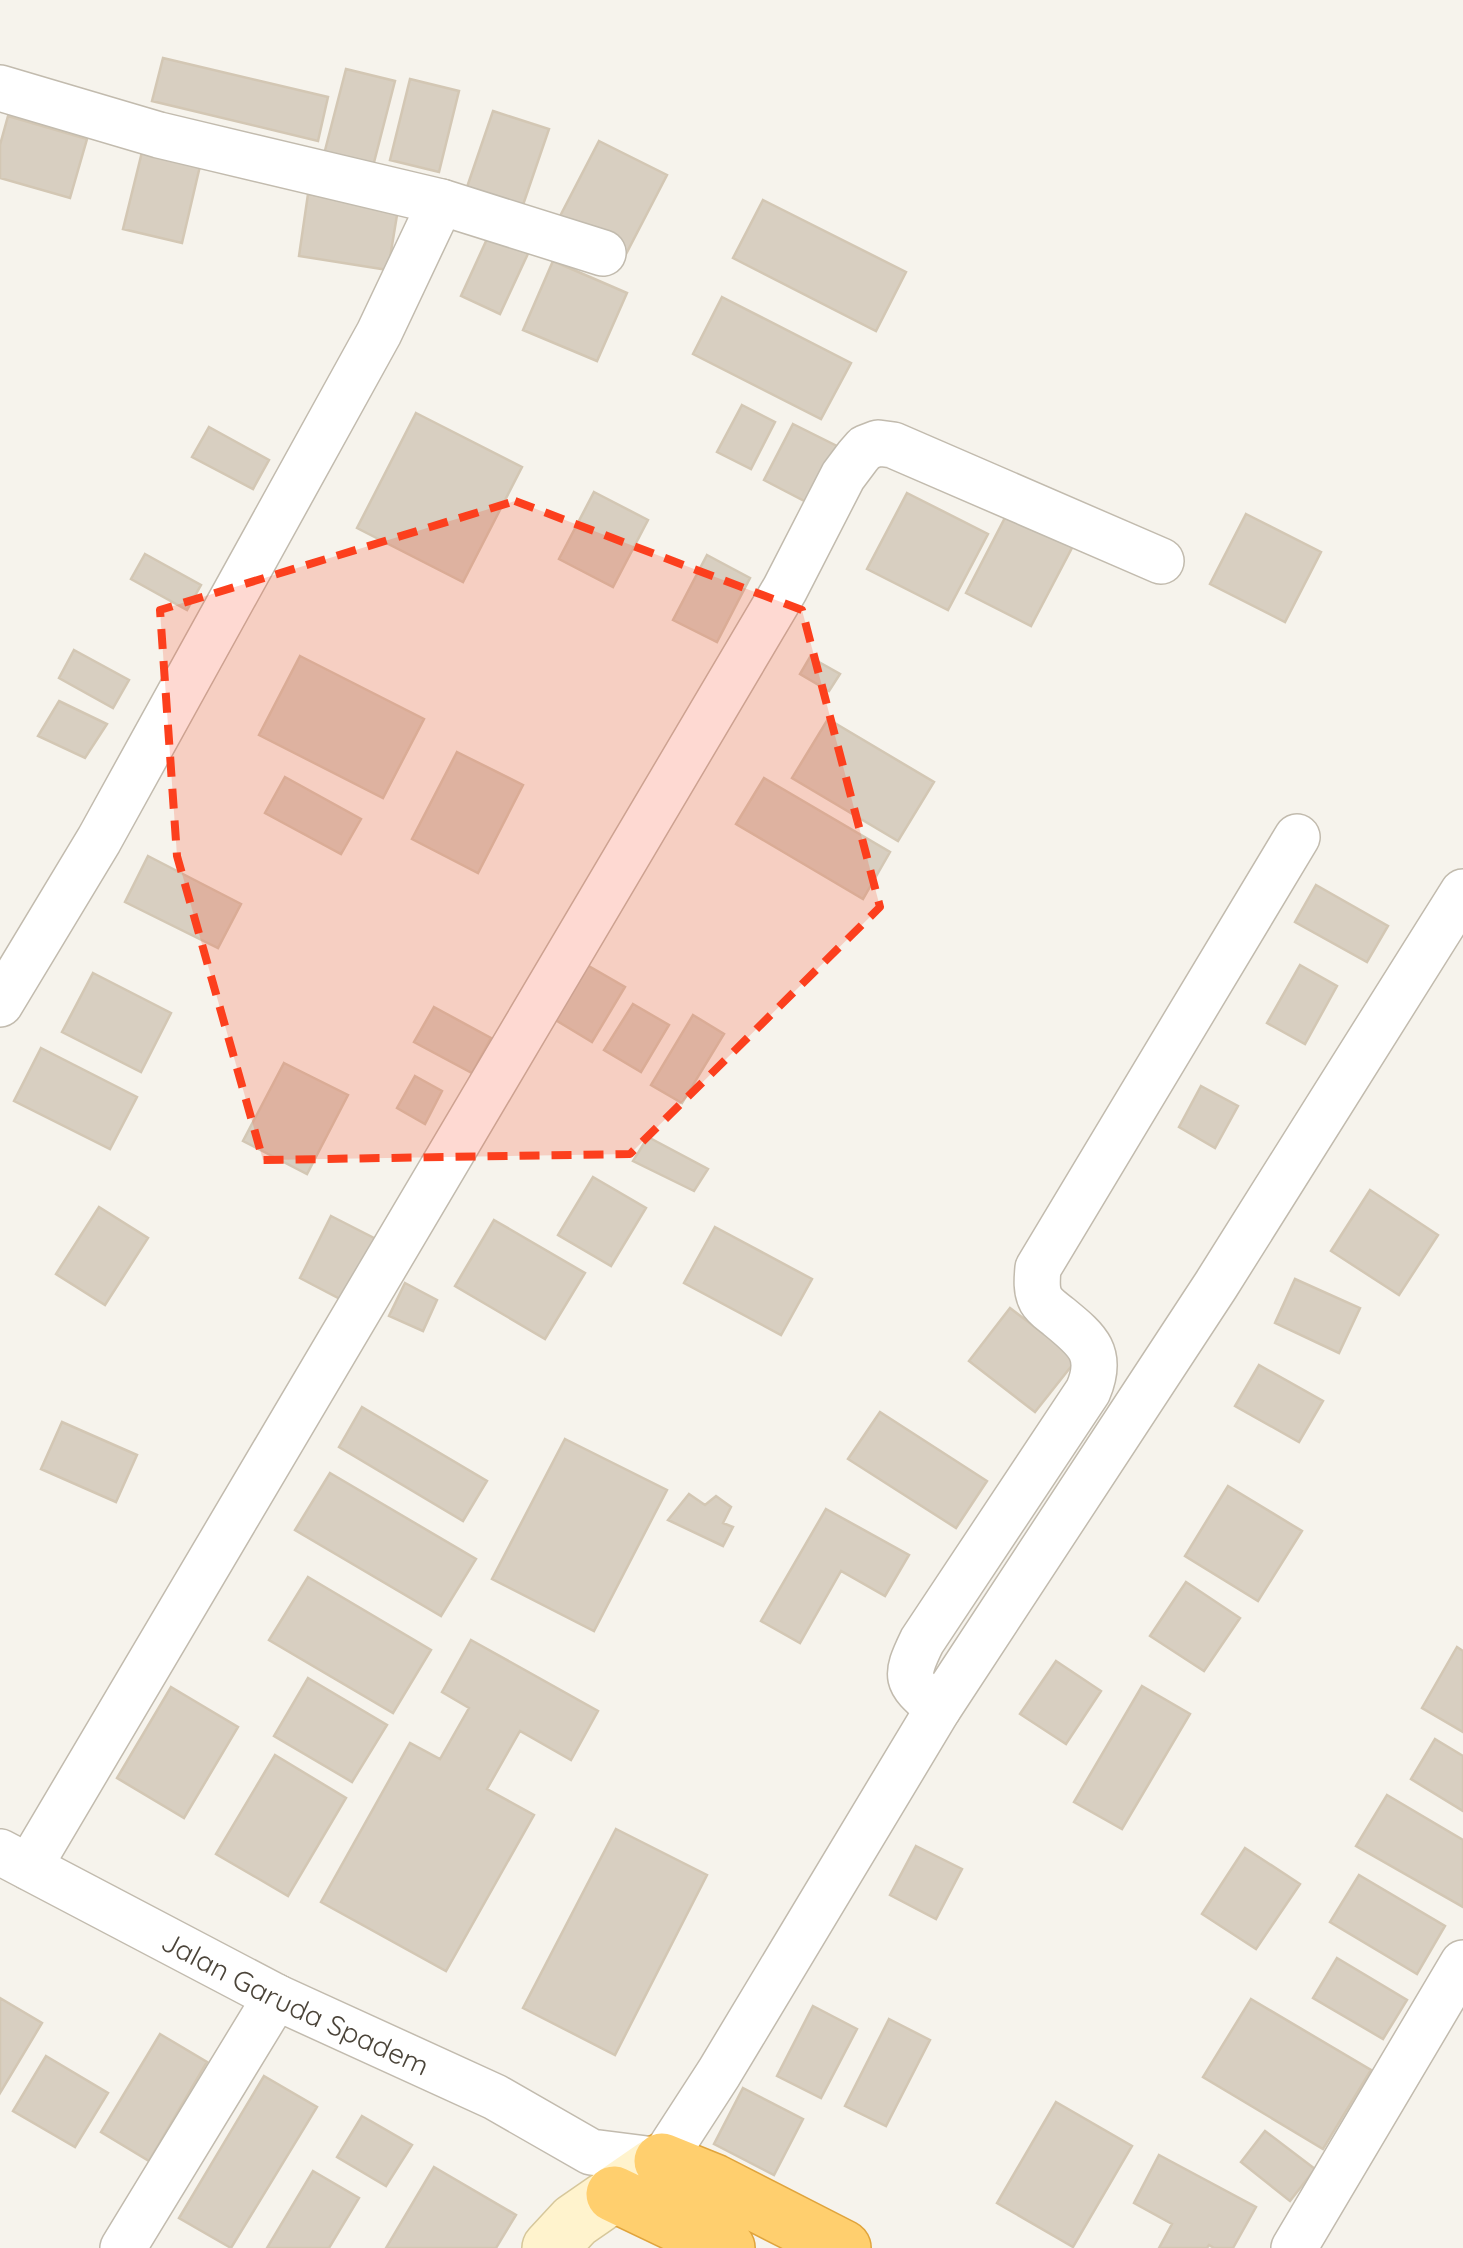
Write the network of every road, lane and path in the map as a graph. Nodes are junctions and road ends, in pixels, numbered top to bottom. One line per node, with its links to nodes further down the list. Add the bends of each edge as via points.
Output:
1 (0, 88): 2 (street)
2 (441, 202): 3 (street); 7 (street, via 369,351)
3 (603, 254)
4 (1162, 562): 9 (street, via 893,445 865,448)
5 (1297, 837): 8 (street, via 1038,1268 1045,1306 1089,1345 1092,1381 910,1666 912,1682)
6 (1463, 892): 8 (street)
7 (0, 1004)
8 (938, 1709): 12 (street)
9 (14, 1859): 11 (street, Jalan Garuda Spadem)
10 (1463, 1963): 18 (street)
11 (276, 1997): 13 (street, Jalan Garuda Spadem, via 495,2097); 14 (street)
12 (662, 2161): 13 (street); 17 (highway)
13 (602, 2173): 15 (street, via 575,2221); 16 (highway)
14 (123, 2248)
15 (550, 2248)
16 (727, 2248)
17 (843, 2248)
18 (1294, 2248)

